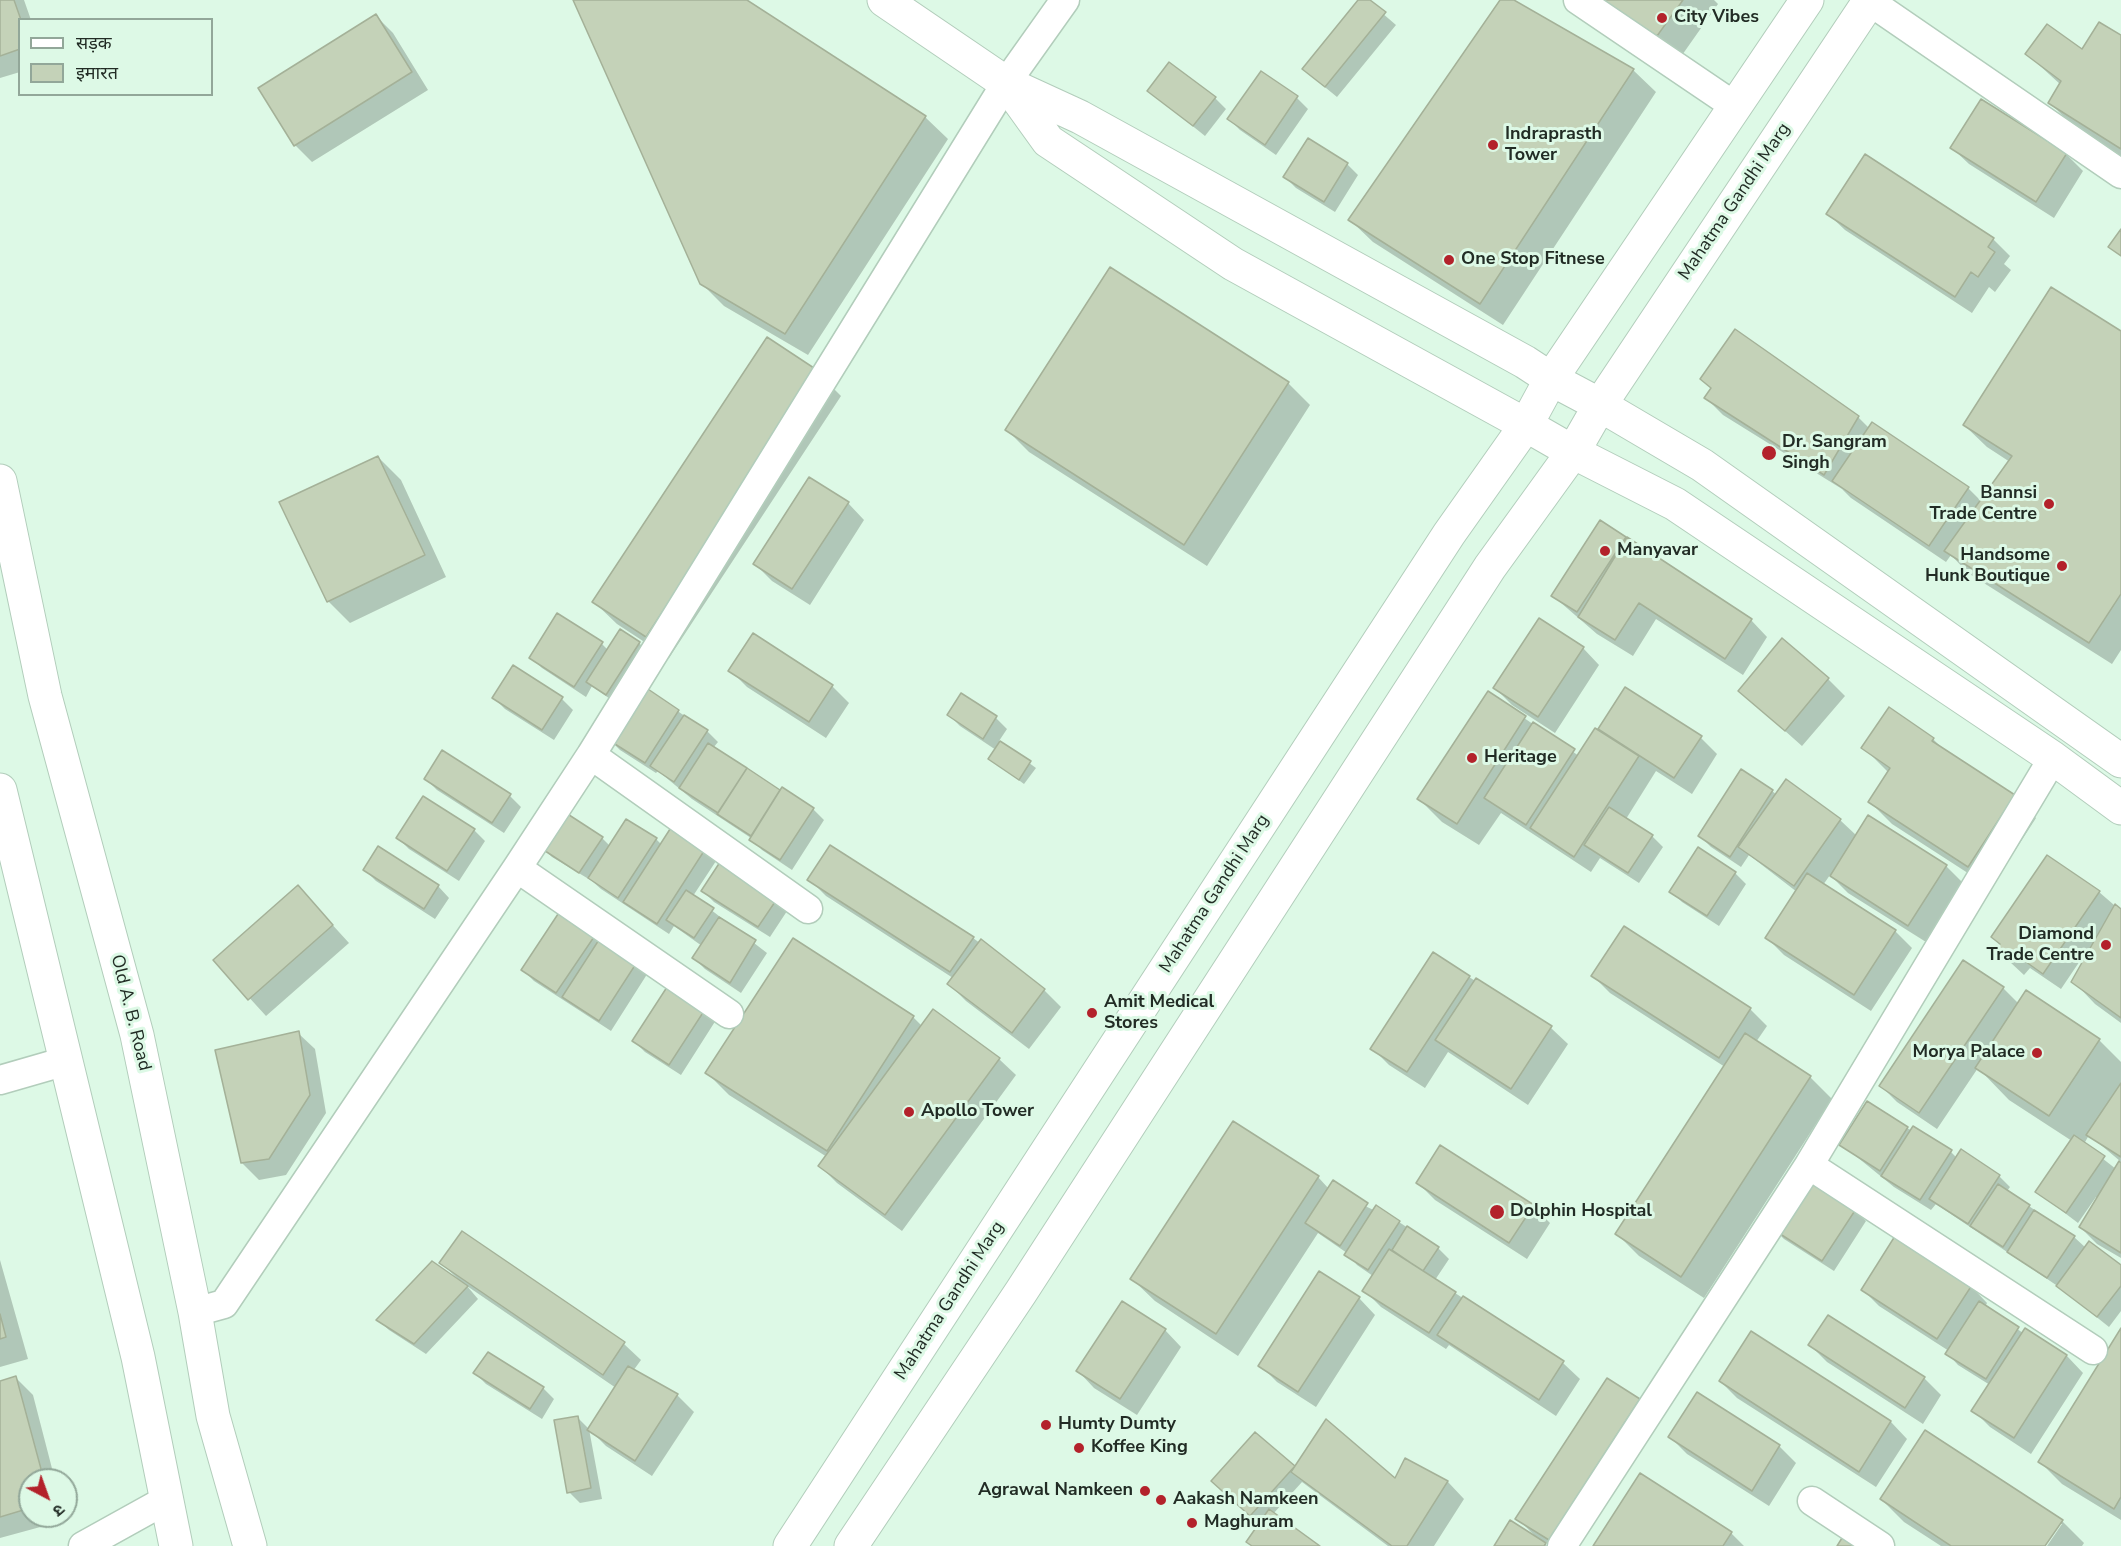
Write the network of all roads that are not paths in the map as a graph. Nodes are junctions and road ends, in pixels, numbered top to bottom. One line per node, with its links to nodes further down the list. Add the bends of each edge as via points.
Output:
1 (884, 0): 6 (main road)
2 (1065, 0): 6 (street)
3 (1578, 0): 7 (street)
4 (1807, 0): 7 (main road)
5 (1869, 1): 8 (street); 10 (main road, Mahatma Gandhi Marg)
6 (1006, 83): 9 (main road, via 1080,117); 11 (main road, via 1048,141 1233,264); 14 (street)
7 (1736, 107): 9 (main road)
8 (2121, 174)
9 (1551, 379): 10 (main road); 11 (main road, Mahatma Gandhi Marg)
10 (1600, 405): 12 (main road, Mahatma Gandhi Marg); 16 (main road, via 1702,465)
11 (1526, 425): 12 (main road); 32 (main road, Mahatma Gandhi Marg, via 1449,534)
12 (1573, 452): 15 (main road, via 1675,504); 33 (main road, via 1490,567 1021,1292)
13 (0, 481): 25 (main road, Old A. B. Road, via 45,696 137,1035)
14 (591, 755): 19 (street); 20 (street)
15 (2053, 758): 18 (main road); 24 (street)
16 (2121, 761)
17 (0, 790): 22 (main road)
18 (2121, 808)
19 (517, 868): 21 (street); 25 (street, via 224,1304)
20 (808, 909)
21 (729, 1014)
22 (66, 1061): 23 (street); 27 (main road, via 138,1357)
23 (0, 1080)
24 (1809, 1165): 26 (street); 34 (street)
25 (195, 1312): 31 (main road, Old A. B. Road, via 213,1416)
26 (2093, 1350)
27 (166, 1500): 29 (street); 30 (main road)
28 (1812, 1501): 35 (street)
29 (83, 1546)
30 (176, 1546)
31 (250, 1546)
32 (790, 1546)
33 (851, 1546)
34 (1562, 1546)
35 (1880, 1546)

